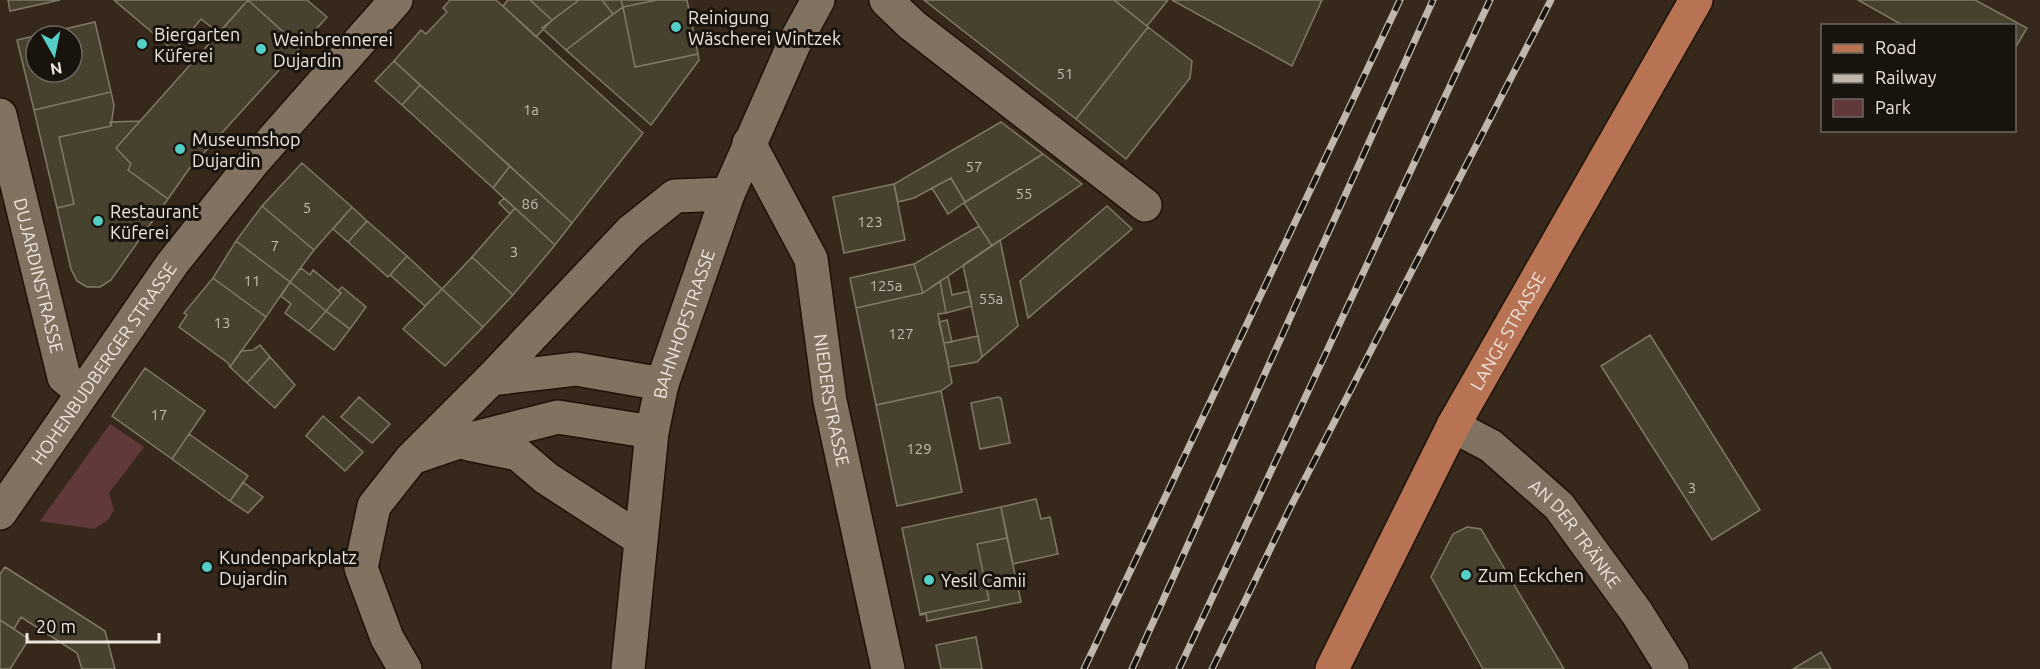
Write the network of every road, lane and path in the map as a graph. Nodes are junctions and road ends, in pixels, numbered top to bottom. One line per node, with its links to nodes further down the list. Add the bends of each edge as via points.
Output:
1 (396, 0): 11 (street, HOHENBUDBERGER STRASSE, via 254,161 172,264)
2 (818, 0): 6 (street, BAHNHOFSTRASSE)
3 (886, 0): 8 (street, via 912,25)
4 (1696, 0): 12 (main road, LANGE STRASSE)
5 (0, 115): 11 (street, DUJARDINSTRASSE, via 64,377)
6 (749, 143): 7 (street, BAHNHOFSTRASSE); 20 (street, NIEDERSTRASSE, via 811,259 830,401)
7 (728, 194): 9 (street, via 675,196 648,217); 10 (street, BAHNHOFSTRASSE)
8 (1145, 205)
9 (491, 379): 10 (street, via 576,369); 15 (street)
10 (662, 384): 13 (street, BAHNHOFSTRASSE)
11 (82, 392): 16 (street, HOHENBUDBERGER STRASSE)
12 (1453, 426): 21 (main road, LANGE STRASSE); 22 (street, AN DER TRÄNKE, via 1491,446 1559,506 1637,613)
13 (652, 432): 14 (street, via 558,417); 17 (street, BAHNHOFSTRASSE)
14 (459, 442): 15 (street); 17 (street, via 518,454 546,478)
15 (411, 459): 18 (street, via 374,506 361,568 387,638)
16 (0, 513)
17 (640, 539): 19 (street, BAHNHOFSTRASSE)
18 (405, 669)
19 (628, 669)
20 (888, 669)
21 (1332, 669)
22 (1672, 669)

